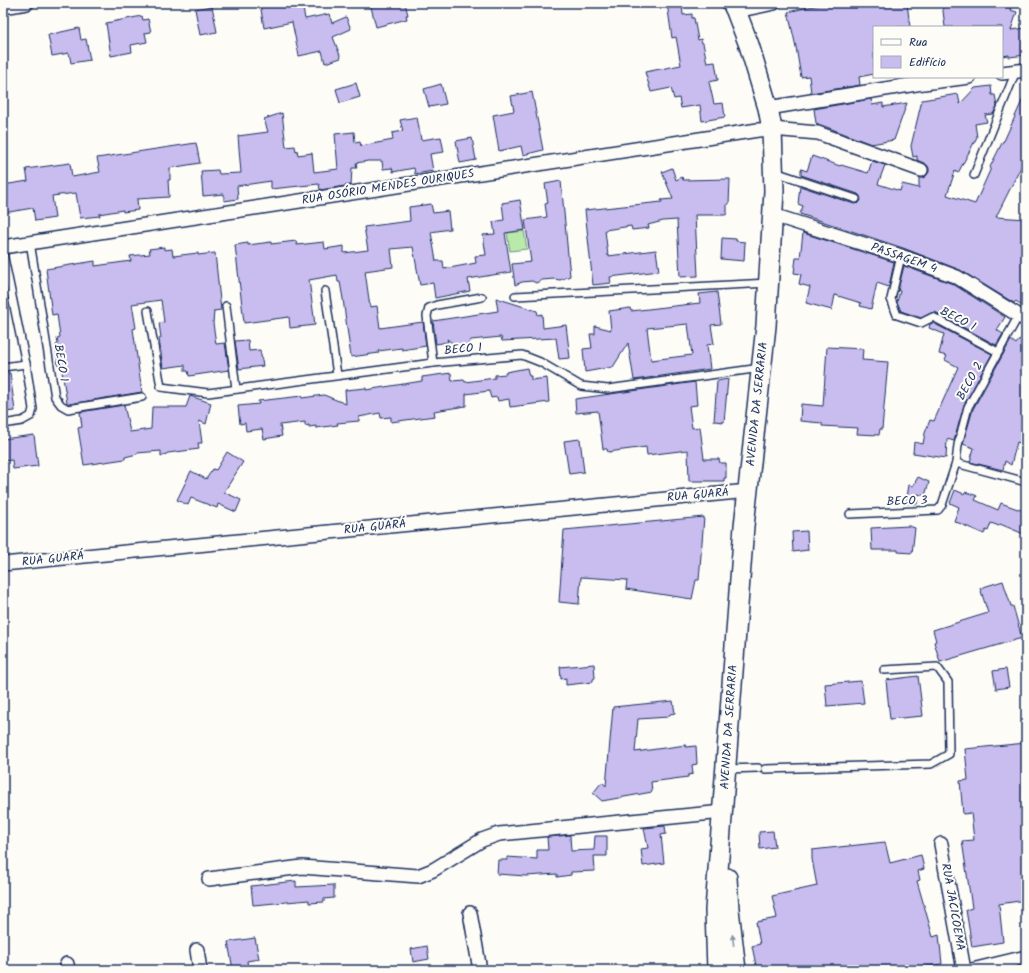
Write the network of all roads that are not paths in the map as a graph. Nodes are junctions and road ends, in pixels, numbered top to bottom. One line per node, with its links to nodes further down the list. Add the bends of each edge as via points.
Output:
1 (27, 3): 3 (street)
2 (774, 3): 4 (street)
3 (3, 7)
4 (734, 7): 8 (main road, AVENIDA DA SERRARIA, via 749,44)
5 (1021, 70): 6 (street); 12 (lane)
6 (1003, 73)
7 (961, 78): 8 (street)
8 (768, 108): 9 (main road, AVENIDA DA SERRARIA)
9 (772, 129): 10 (street, RUA OSÓRIO MENDES OURIQUES, via 818,133); 11 (main road, AVENIDA DA SERRARIA); 15 (street, RUA OSÓRIO MENDES OURIQUES)
10 (920, 170)
11 (774, 172): 13 (lane); 14 (main road, AVENIDA DA SERRARIA)
12 (974, 175)
13 (856, 199)
14 (774, 215): 18 (street, PASSAGEM 4); 19 (main road, AVENIDA DA SERRARIA)
15 (30, 242): 16 (street, RUA OSÓRIO MENDES OURIQUES); 33 (lane, BECO 1, via 55,397 68,409)
16 (3, 247)
17 (3, 253): 28 (lane)
18 (901, 256): 25 (street, PASSAGEM 4, via 956,277); 26 (lane, BECO 1, via 891,299 897,315 921,323 933,317)
19 (769, 283): 21 (lane); 30 (main road, AVENIDA DA SERRARIA)
20 (325, 291): 31 (lane)
21 (515, 296)
22 (482, 297): 27 (lane, via 429,308 427,316)
23 (226, 306): 32 (lane)
24 (148, 310): 32 (lane, BECO 1, via 160,387 208,393)
25 (1023, 318): 26 (lane, BECO 2)
26 (998, 352): 35 (lane, BECO 2, via 968,406)
27 (433, 363): 30 (lane, BECO 1, via 522,355 540,362 581,386 608,389); 31 (lane, BECO 1)
28 (26, 364): 29 (lane); 34 (lane, via 33,409 31,416 22,421)
29 (3, 367)
30 (761, 368): 37 (main road, AVENIDA DA SERRARIA)
31 (337, 375): 32 (lane, BECO 1)
32 (236, 389)
33 (142, 397)
34 (3, 424)
35 (956, 463): 36 (lane); 38 (lane, BECO 3, via 938,510)
36 (1026, 482)
37 (748, 491): 39 (street, RUA GUARÁ); 41 (main road, AVENIDA DA SERRARIA)
38 (850, 514)
39 (3, 564)
40 (884, 670): 41 (lane, via 937,667 948,682 949,754 931,764)
41 (726, 770): 42 (main road, AVENIDA DA SERRARIA)
42 (723, 812): 44 (street, via 499,834 482,840 418,876 302,867); 50 (main road, AVENIDA DA SERRARIA, via 715,910); 51 (main road, AVENIDA DA SERRARIA, one-way to 42)
43 (941, 844): 52 (street, RUA JACICOEMA)
44 (209, 879)
45 (470, 913): 49 (street)
46 (197, 950): 48 (street)
47 (1026, 957): 53 (street)
48 (200, 970)
49 (480, 970)
50 (717, 970)
51 (736, 970)
52 (964, 970)
53 (972, 970)

